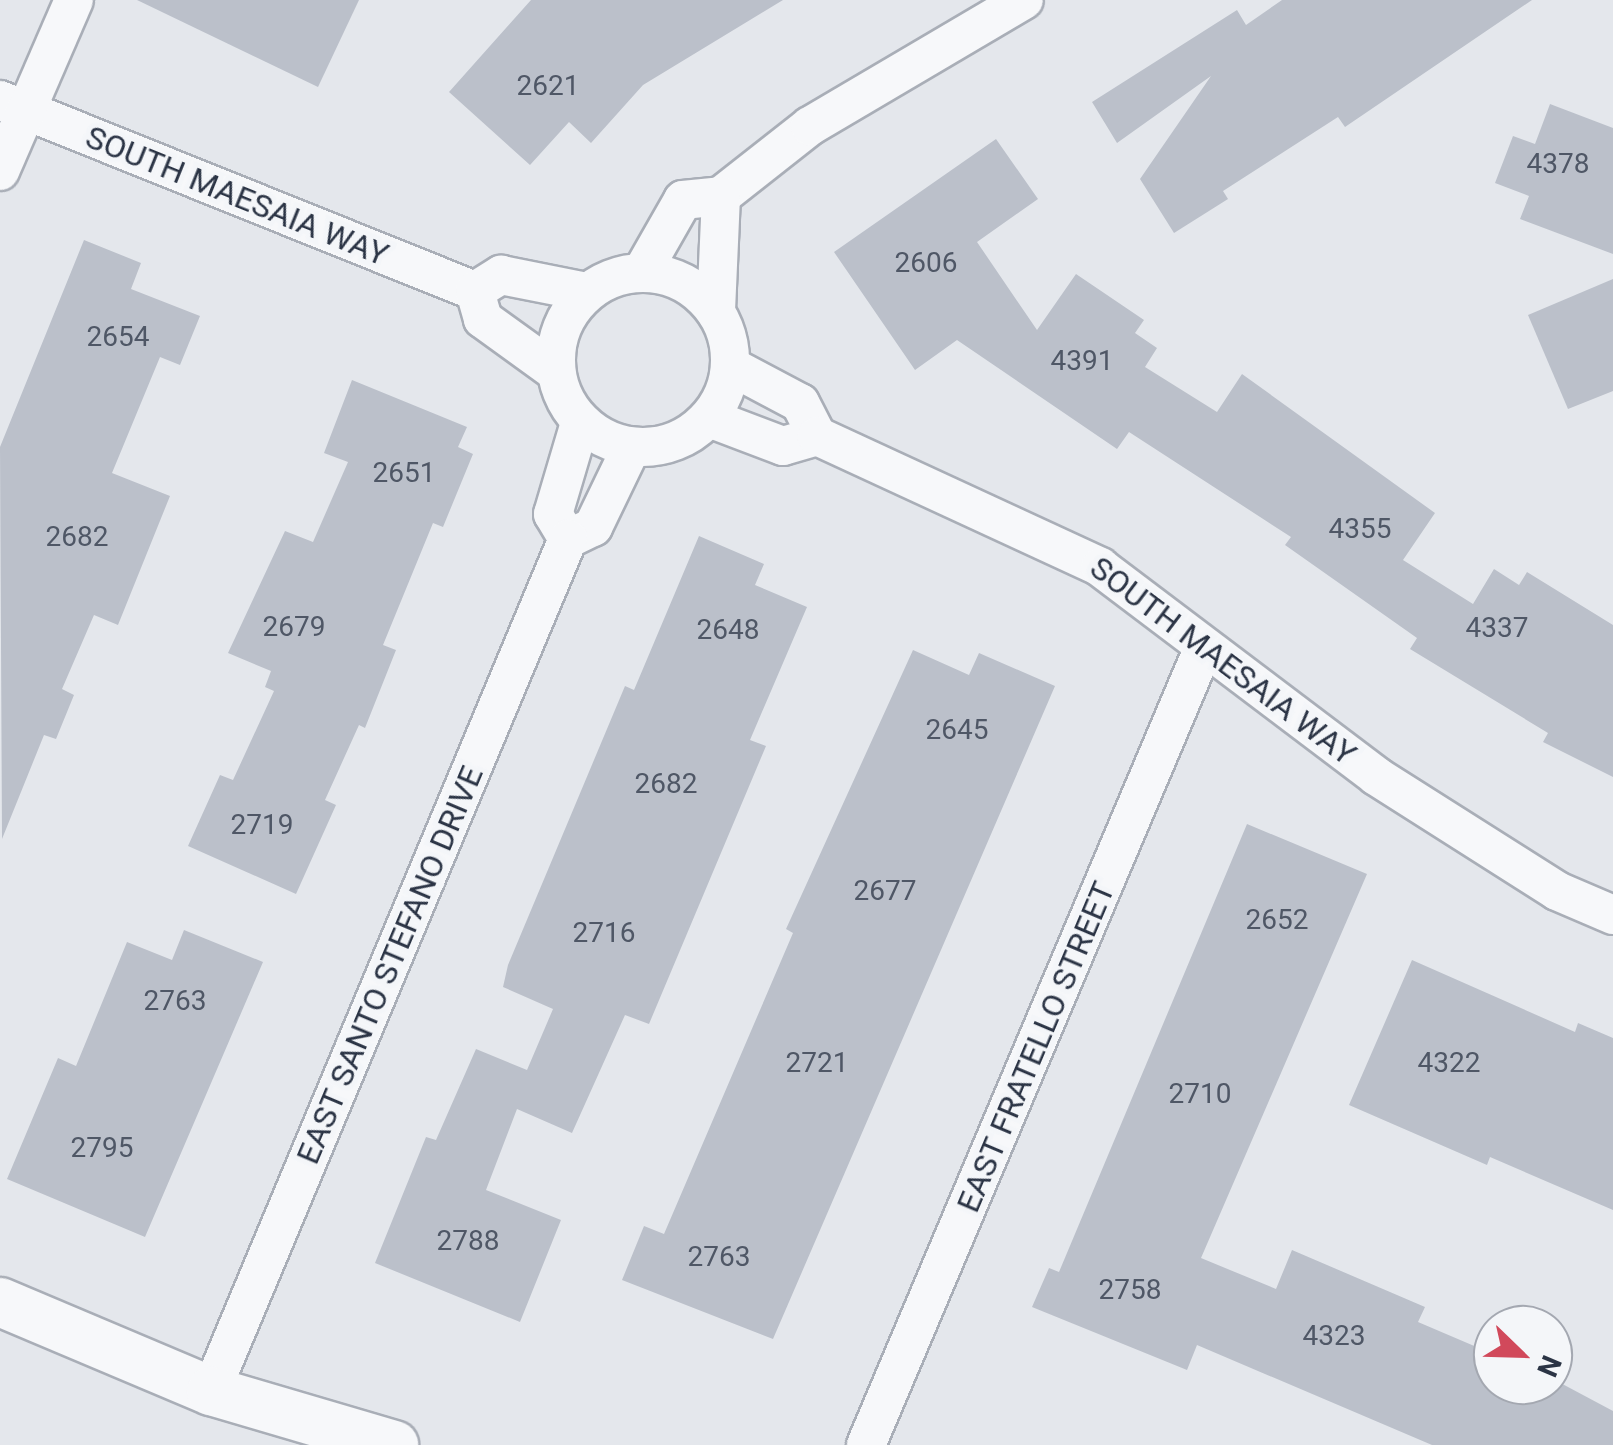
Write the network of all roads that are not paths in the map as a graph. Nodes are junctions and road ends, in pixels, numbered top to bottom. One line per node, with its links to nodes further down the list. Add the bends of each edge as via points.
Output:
1 (74, 0): 3 (street)
2 (1024, 0): 5 (street, via 810,126)
3 (13, 106): 4 (street); 7 (street, SOUTH MAESAIA WAY)
4 (0, 171)
5 (721, 196): 6 (street, via 683,200); 9 (street)
6 (642, 272): 8 (street); 9 (street, via 696,290)
7 (475, 292): 8 (street, via 501,275); 11 (street, via 483,319)
8 (587, 292): 11 (street, via 568,314)
9 (716, 312): 10 (street)
10 (730, 366): 12 (street); 14 (street, SOUTH MAESAIA WAY, via 800,403)
11 (555, 371): 13 (street)
12 (709, 418): 14 (street, SOUTH MAESAIA WAY, via 783,446); 15 (street, via 660,447)
13 (580, 423): 15 (street); 16 (street, via 552,514)
14 (817, 436): 17 (street, SOUTH MAESAIA WAY, via 1064,546)
15 (631, 448): 16 (street, EAST SANTO STEFANO DRIVE, via 593,528)
16 (568, 539): 20 (street, EAST SANTO STEFANO DRIVE)
17 (1203, 648): 18 (street, SOUTH MAESAIA WAY, via 1376,776 1557,891); 22 (street, EAST FRATELLO STREET)
18 (1613, 915)
19 (0, 1302): 20 (street)
20 (211, 1392): 21 (street)
21 (394, 1445)
22 (866, 1445)

